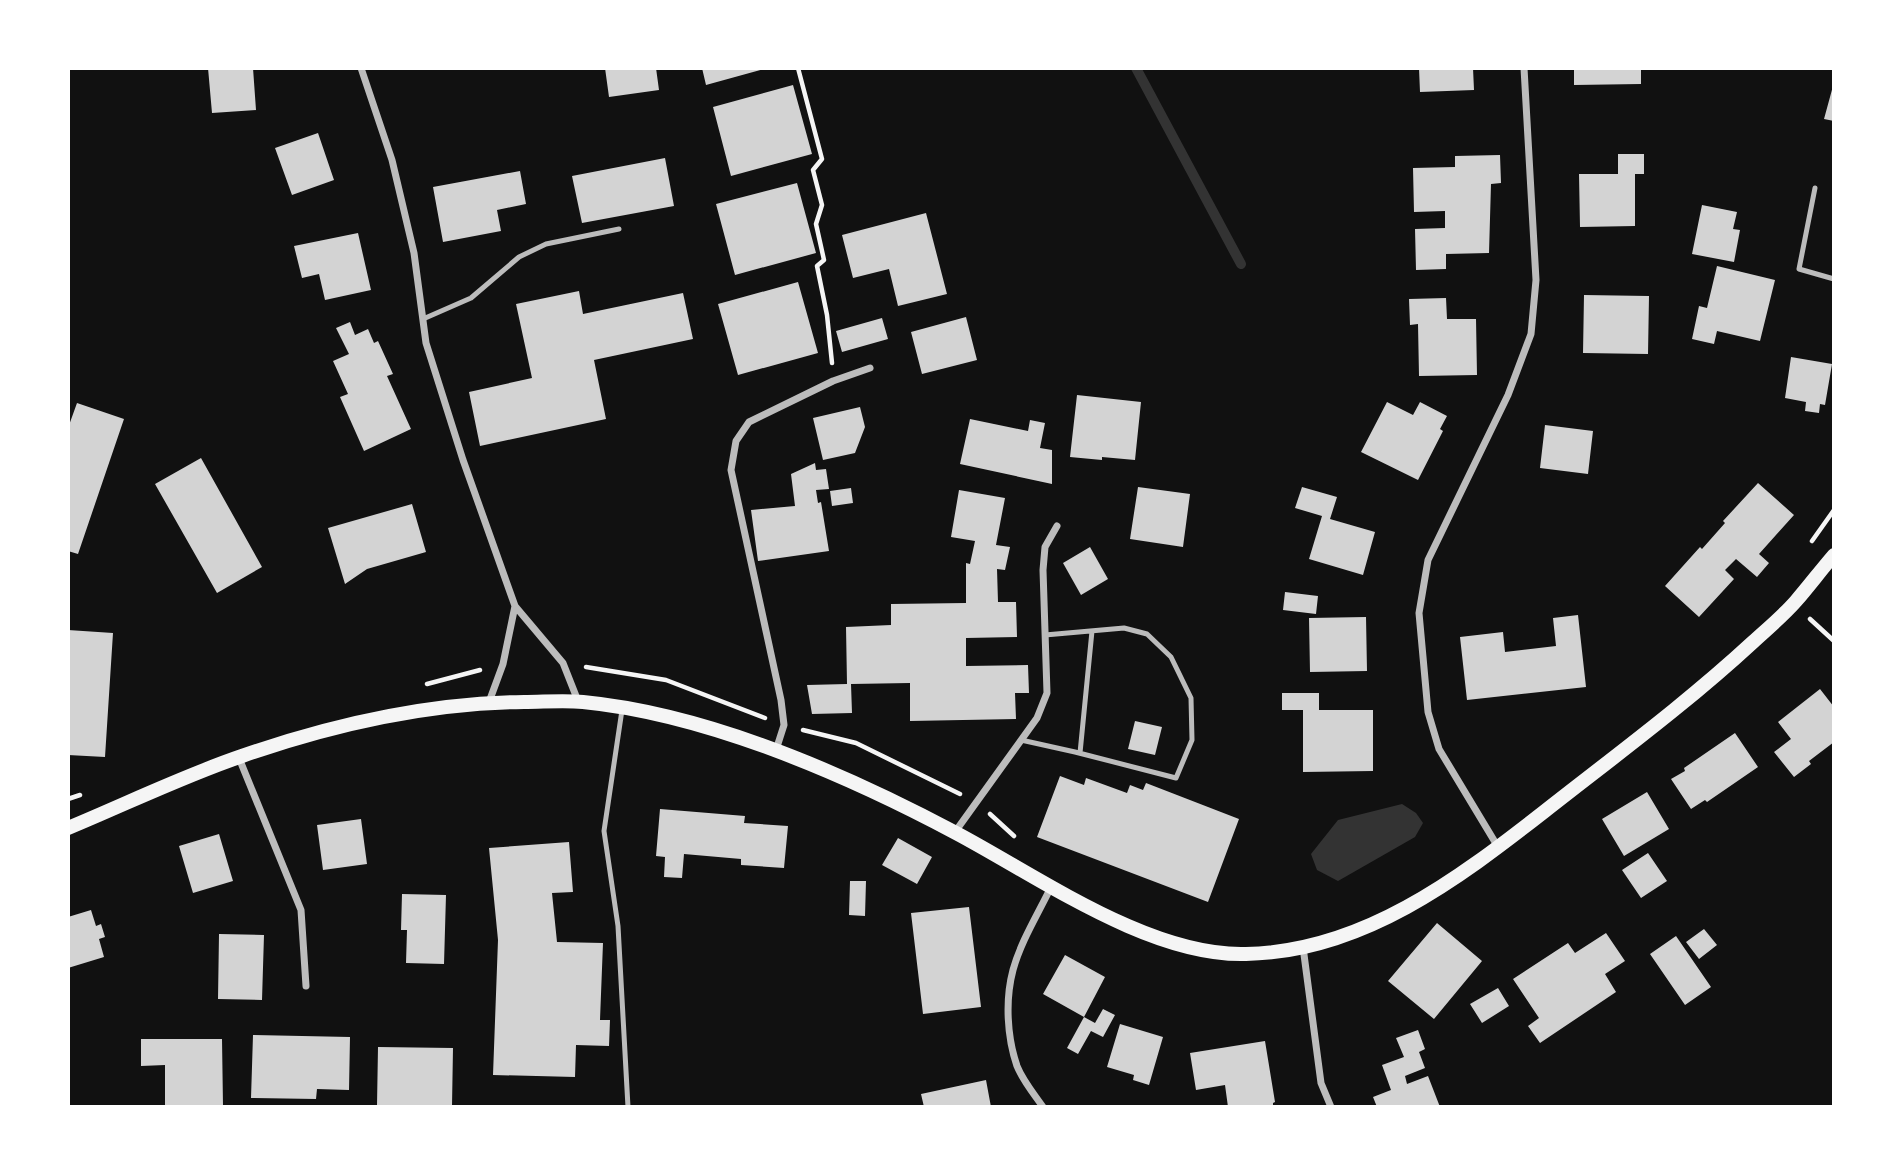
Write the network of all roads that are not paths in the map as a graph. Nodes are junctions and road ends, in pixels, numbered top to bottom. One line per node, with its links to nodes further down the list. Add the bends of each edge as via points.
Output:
1 (361, 68): 6 (street, via 392,160 414,253)
2 (1524, 68): 22 (street, via 1536,280 1531,334 1428,560 1419,613 1428,712 1439,749)
3 (1815, 188): 5 (lane, via 1799,269)
4 (619, 229): 6 (lane, via 545,244 519,257 471,298)
5 (1834, 279)
6 (423, 319): 10 (street, via 426,343 459,449)
7 (870, 368): 17 (street, via 748,422 736,441 731,470 781,700 784,725)
8 (1057, 526): 12 (street, via 1045,547)
9 (1834, 555): 22 (main road, via 1794,604 1717,675)
10 (514, 606): 13 (street, via 563,663); 14 (street, via 503,664)
11 (1091, 631): 12 (lane); 18 (lane); 18 (lane, via 1124,628 1147,634 1171,657 1191,698 1192,740 1176,778)
12 (1045, 635): 16 (street, via 1047,693)
13 (578, 701): 14 (main road); 15 (main road)
14 (489, 702): 19 (main road, via 385,715)
15 (623, 707): 17 (main road); 26 (lane, via 604,831 618,926)
16 (1021, 740): 18 (lane); 21 (street)
17 (776, 751): 21 (main road, via 873,791)
18 (1080, 753)
19 (238, 757): 20 (main road); 25 (street, via 302,911)
20 (68, 828)
21 (955, 832): 23 (main road)
22 (1499, 847): 24 (main road, via 1418,902 1354,933)
23 (1051, 886): 24 (main road, via 1133,928 1189,948 1244,955); 27 (street, via 1018,959 1008,998 1017,1066)
24 (1303, 947): 28 (street, via 1321,1083)
25 (306, 986)
26 (628, 1107)
27 (1043, 1107)
28 (1331, 1107)

